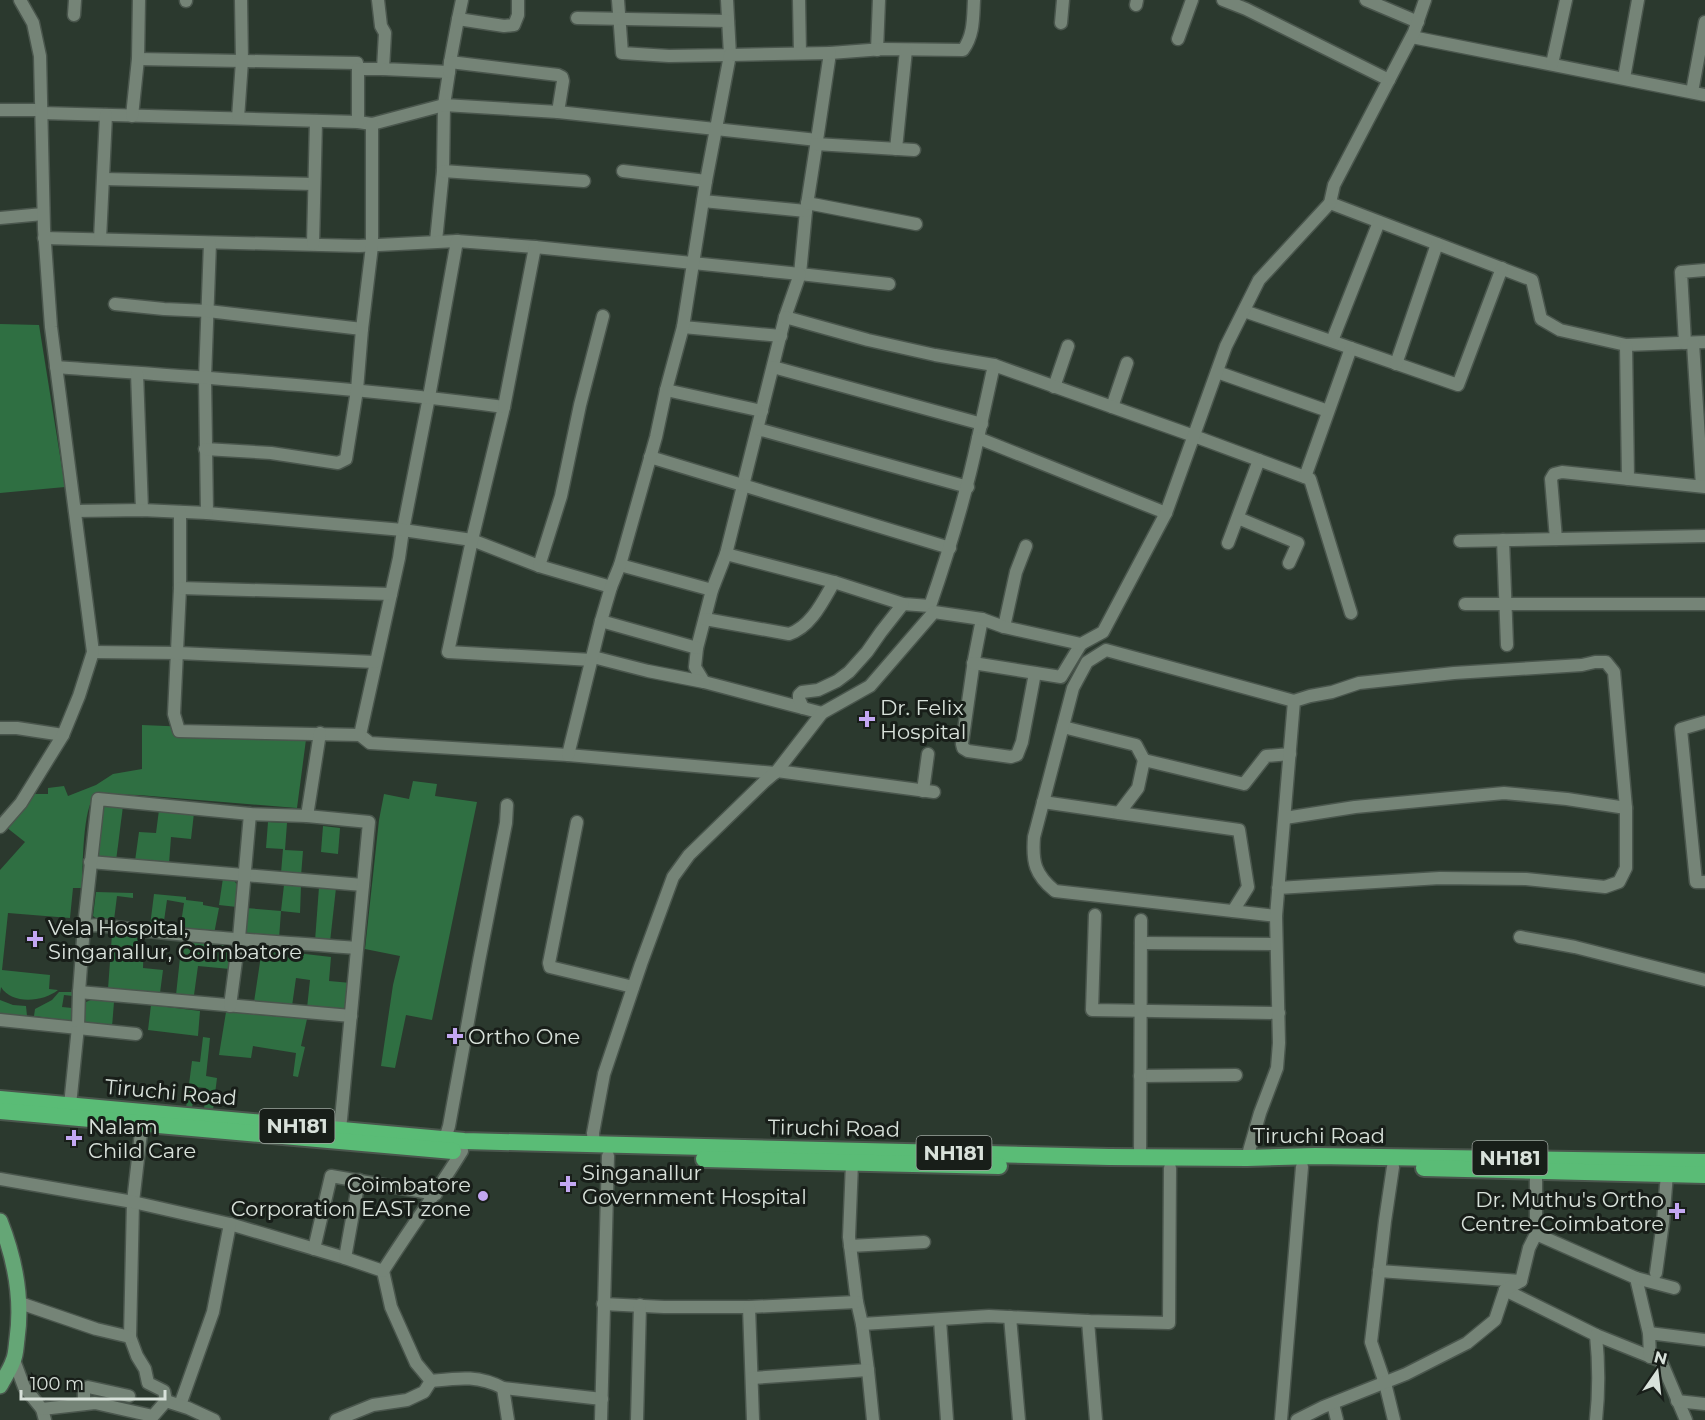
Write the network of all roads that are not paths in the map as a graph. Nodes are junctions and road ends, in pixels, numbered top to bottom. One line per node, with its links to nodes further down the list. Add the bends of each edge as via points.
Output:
1 (20, 0): 47 (street, via 33,23 40,56)
2 (75, 0): 20 (street)
3 (139, 0): 35 (street)
4 (242, 0): 36 (street)
5 (378, 0): 40 (street, via 385,33)
6 (462, 0): 22 (street)
7 (518, 0): 22 (street, via 514,25)
8 (618, 0): 23 (street)
9 (727, 0): 24 (street)
10 (799, 0): 32 (street)
11 (879, 0): 30 (street)
12 (974, 0): 31 (street, via 973,28 963,50)
13 (1063, 0): 27 (street)
14 (1192, 0): 29 (street)
15 (1223, 0): 42 (street)
16 (1366, 0): 25 (street)
17 (1425, 0): 25 (street)
18 (1566, 0): 37 (street)
19 (1638, 0): 41 (street)
20 (74, 15)
21 (577, 18): 23 (street)
22 (458, 19): 38 (street)
23 (619, 20): 24 (street); 34 (street, via 622,53)
24 (728, 21): 34 (street)
25 (1418, 22): 28 (street)
26 (1705, 22): 43 (street)
27 (1061, 23)
28 (1412, 37): 37 (street); 42 (street)
29 (1178, 39)
30 (877, 50): 31 (street); 33 (street)
31 (906, 50): 57 (street)
32 (800, 53): 33 (street); 34 (street)
33 (830, 53): 56 (street)
34 (730, 55): 55 (street)
35 (138, 59): 36 (street); 50 (street)
36 (242, 61): 39 (street, via 357,63); 51 (street)
37 (1552, 64): 41 (street)
38 (450, 67): 40 (street); 45 (street); 48 (street, via 558,75 563,81)
39 (358, 69): 40 (street); 53 (street)
40 (383, 69)
41 (1624, 78): 43 (street)
42 (1389, 80): 66 (street, via 1334,185)
43 (1692, 93): 44 (street)
44 (1705, 95)
45 (444, 105): 48 (street); 54 (street); 59 (street)
46 (0, 110): 47 (street)
47 (41, 112): 49 (street); 68 (street)
48 (558, 112): 55 (street)
49 (106, 115): 50 (street); 61 (street)
50 (132, 116): 51 (street)
51 (238, 118): 52 (street)
52 (316, 122): 53 (street); 64 (street)
53 (358, 122): 54 (street)
54 (372, 123): 79 (street)
55 (716, 130): 56 (street); 63 (street)
56 (816, 142): 57 (street); 67 (street)
57 (896, 149): 58 (street)
58 (914, 150)
59 (443, 171): 62 (street); 74 (street)
60 (623, 171): 63 (street)
61 (104, 179): 64 (street); 73 (street)
62 (584, 181)
63 (706, 182): 65 (street)
64 (314, 184): 77 (street)
65 (703, 201): 67 (street); 81 (street)
66 (1330, 203): 70 (street); 88 (street, via 1259,280)
67 (807, 207): 71 (street); 84 (street)
68 (43, 214): 69 (street); 72 (street)
69 (0, 218)
70 (1379, 222): 78 (street); 94 (street)
71 (916, 224)
72 (44, 238): 73 (street); 102 (street)
73 (100, 239): 76 (street)
74 (436, 241): 75 (street); 79 (street)
75 (457, 241): 80 (street); 110 (street)
76 (210, 243): 77 (street); 87 (street)
77 (313, 244): 79 (street)
78 (1437, 244): 82 (street); 100 (street)
79 (372, 246): 92 (street)
80 (535, 247): 81 (street); 111 (street)
81 (694, 263): 84 (street); 91 (street)
82 (1502, 268): 96 (street, via 1532,280 1541,319 1560,330); 100 (street, via 1458,385)
83 (1705, 270): 95 (street, via 1681,272)
84 (800, 274): 85 (street); 90 (street)
85 (889, 284)
86 (115, 304): 87 (street)
87 (208, 311): 92 (street); 106 (street)
88 (1244, 311): 94 (street); 104 (street)
89 (603, 316): 145 (street, via 561,496)
90 (785, 317): 93 (street); 101 (street, via 935,356)
91 (683, 327): 93 (street); 109 (street)
92 (362, 329): 108 (street)
93 (781, 336): 103 (street)
94 (1332, 341): 98 (street)
95 (1694, 343): 96 (street); 125 (street)
96 (1626, 345): 123 (street)
97 (1068, 346): 107 (street)
98 (1351, 348): 100 (street); 114 (street)
99 (1126, 363): 112 (street)
100 (1396, 364)
101 (994, 365): 107 (street); 115 (street)
102 (56, 367): 105 (street); 128 (street)
103 (773, 367): 113 (street); 115 (street)
104 (1217, 372): 114 (street); 117 (street)
105 (137, 373): 106 (street); 127 (street)
106 (205, 378): 108 (street); 119 (street)
107 (1054, 387): 112 (street)
108 (357, 390): 110 (street); 119 (street, via 346,459 338,463)
109 (666, 390): 113 (street); 120 (street)
110 (429, 397): 111 (street); 133 (street)
111 (504, 407): 136 (street)
112 (1112, 407): 117 (street)
113 (762, 411): 116 (street)
114 (1329, 411): 122 (street)
115 (982, 423): 118 (street)
116 (758, 429): 124 (street); 126 (street)
117 (1194, 436): 121 (street); 131 (street)
118 (978, 438): 126 (street); 131 (street)
119 (205, 448): 130 (street)
120 (650, 457): 124 (street); 144 (street)
121 (1259, 460): 122 (street); 132 (street)
122 (1305, 477): 155 (street, via 1310,479)
123 (1628, 479): 125 (street); 135 (street, via 1554,474 1551,479)
124 (743, 486): 141 (street); 142 (street)
125 (1704, 486)
126 (968, 487): 141 (street)
127 (142, 510): 128 (street); 129 (street)
128 (75, 511): 163 (street)
129 (180, 512): 130 (street); 148 (street)
130 (207, 513): 133 (street)
131 (1166, 513): 160 (street, via 1103,632)
132 (1238, 518): 139 (street); 143 (street, via 1298,543)
133 (403, 530): 136 (street); 150 (street)
134 (1705, 536): 135 (street)
135 (1556, 539): 138 (street)
136 (472, 540): 145 (street); 165 (street, via 448,651)
137 (1460, 540): 138 (street)
138 (1503, 540): 154 (street)
139 (1228, 543)
140 (1026, 546): 159 (street)
141 (950, 548): 151 (street, via 930,606)
142 (726, 554): 146 (street); 149 (street)
143 (1289, 563)
144 (620, 565): 147 (street); 149 (street)
145 (539, 566): 147 (street)
146 (834, 582): 151 (street); 156 (street, via 811,619 789,634)
147 (611, 587): 158 (street)
148 (180, 588): 150 (street); 164 (street)
149 (711, 590): 156 (street)
150 (391, 594): 166 (street)
151 (903, 604): 171 (street, via 849,672 818,690 802,692)
152 (1465, 604): 154 (street)
153 (1705, 604): 154 (street)
154 (1506, 605): 161 (street)
155 (1351, 613)
156 (705, 619): 162 (street)
157 (982, 619): 159 (street); 167 (street); 172 (street, via 934,612 870,686)
158 (601, 621): 162 (street); 165 (street)
159 (1004, 627): 160 (street)
160 (1081, 644): 168 (street, via 1061,677)
161 (1507, 645)
162 (697, 648): 169 (street, via 695,667)
163 (93, 652): 164 (street); 177 (street)
164 (178, 653): 166 (street); 176 (street, via 174,714 179,731)
165 (592, 658): 169 (street); 181 (street)
166 (375, 662): 178 (street)
167 (973, 663): 168 (street); 168 (street, via 962,744 968,751 1017,755)
168 (1035, 673)
169 (704, 682): 171 (street)
170 (1293, 701): 174 (street, via 1106,650 1087,662 1073,688); 180 (street); 186 (street, via 1359,683 1606,662 1614,672)
171 (802, 708): 172 (street)
172 (822, 713): 183 (street)
173 (1705, 722): 195 (street, via 1681,729 1696,882)
174 (1063, 727): 182 (street, via 1136,745); 184 (street)
175 (0, 728): 177 (street)
176 (320, 733): 178 (street); 189 (street)
177 (63, 735): 192 (street, via 21,803)
178 (360, 735): 181 (street, via 370,743)
179 (928, 754): 183 (street, via 929,792)
180 (1290, 754): 182 (street, via 1266,756 1244,784); 190 (street)
181 (568, 755): 183 (street)
182 (1144, 760): 187 (street, via 1138,788)
183 (776, 772): 209 (street, via 689,855 673,877)
184 (1043, 802): 187 (street); 198 (street, via 1032,855 1038,875 1055,891)
185 (507, 806): 226 (street)
186 (1626, 808): 190 (street, via 1504,793); 197 (street, via 1626,868 1619,882 1605,887 1526,879 1440,878)
187 (1119, 813): 198 (street, via 1239,830 1248,887)
188 (250, 814): 189 (street); 193 (street, via 98,799); 194 (street)
189 (307, 816): 196 (street, via 369,822)
190 (1285, 818): 197 (street)
191 (577, 822): 209 (street, via 550,967)
192 (0, 827)
193 (90, 862): 194 (street); 202 (street)
194 (243, 875): 196 (street); 204 (street)
195 (1705, 882)
196 (363, 885): 207 (street)
197 (1278, 888): 200 (street)
198 (1233, 911): 200 (street)
199 (1095, 915): 212 (street, via 1092,1010)
200 (1276, 916): 206 (street)
201 (1141, 920): 205 (street)
202 (84, 926): 204 (street); 210 (street)
203 (1520, 937): 208 (street)
204 (239, 938): 207 (street); 211 (street)
205 (1141, 944): 206 (street); 212 (street)
206 (1276, 944): 213 (street)
207 (357, 948): 214 (street)
208 (1705, 980)
209 (633, 987): 227 (street, via 604,1074)
210 (79, 992): 211 (street); 216 (street)
211 (230, 1006): 214 (street)
212 (1141, 1011): 213 (street); 219 (street)
213 (1279, 1013): 231 (street, via 1277,1068)
214 (351, 1016): 225 (street)
215 (0, 1020): 216 (street)
216 (78, 1027): 217 (street); 221 (street)
217 (136, 1034)
218 (1236, 1075): 219 (street)
219 (1140, 1076): 230 (street)
220 (0, 1100): 221 (highway, Tiruchi Road / NH181)
221 (70, 1106): 224 (highway, Tiruchi Road / NH181)
222 (0, 1111): 223 (highway, Tiruchi Road / NH181)
223 (142, 1124): 224 (highway, Tiruchi Road / NH181); 243 (street)
224 (223, 1125): 225 (highway, Tiruchi Road / NH181); 228 (highway, Tiruchi Road / NH181)
225 (340, 1130): 226 (highway, Tiruchi Road / NH181)
226 (445, 1139): 227 (highway, Tiruchi Road / NH181)
227 (594, 1145): 230 (highway, Tiruchi Road / NH181)
228 (462, 1151): 229 (highway, Tiruchi Road / NH181); 242 (street)
229 (608, 1156): 232 (highway, Tiruchi Road / NH181); 260 (street)
230 (1140, 1157): 231 (highway, Tiruchi Road / NH181)
231 (1247, 1158): 234 (highway, Tiruchi Road / NH181, via 1315,1156)
232 (852, 1162): 237 (highway, Tiruchi Road / NH181); 248 (street)
233 (1705, 1162): 234 (highway, Tiruchi Road / NH181)
234 (1536, 1165): 236 (highway, Tiruchi Road / NH181); 238 (highway, Tiruchi Road / NH181); 246 (street)
235 (1302, 1167): 236 (highway, Tiruchi Road / NH181); 237 (highway, Tiruchi Road / NH181); 298 (street)
236 (1393, 1167): 252 (street)
237 (1170, 1168): 265 (street, via 1169,1323)
238 (1667, 1174): 239 (highway, Tiruchi Road / NH181); 253 (street)
239 (1705, 1175)
240 (0, 1179): 243 (street)
241 (360, 1180): 242 (street); 249 (street, via 331,1176); 250 (street)
242 (436, 1194): 251 (street)
243 (133, 1202): 245 (street); 269 (street)
244 (0, 1221): 259 (main road, via 11,1248)
245 (230, 1224): 249 (street); 286 (street, via 213,1312)
246 (1536, 1234): 254 (street); 255 (street)
247 (924, 1242): 248 (street)
248 (850, 1246): 258 (street)
249 (314, 1249): 250 (street)
250 (345, 1258): 251 (street)
251 (383, 1271): 275 (street, via 391,1307 416,1363)
252 (1379, 1271): 255 (street); 276 (street, via 1371,1342)
253 (1656, 1273)
254 (1636, 1278): 256 (street); 267 (street)
255 (1521, 1281): 257 (street)
256 (1674, 1288)
257 (1505, 1290): 268 (street); 276 (street, via 1495,1320 1467,1343)
258 (856, 1302): 262 (street); 266 (street)
259 (20, 1303): 269 (street); 272 (main road)
260 (603, 1304): 261 (street); 280 (street)
261 (640, 1305): 262 (street); 292 (street)
262 (749, 1307): 274 (street)
263 (1010, 1317): 264 (street); 265 (street); 296 (street)
264 (940, 1320): 266 (street); 295 (street)
265 (1088, 1321): 297 (street)
266 (862, 1324): 273 (street)
267 (1649, 1334): 270 (street); 271 (street)
268 (1596, 1335): 271 (street); 302 (street)
269 (130, 1337): 281 (street, via 136,1356 146,1369 148,1383 164,1391)
270 (1705, 1340)
271 (1650, 1357): 282 (street, via 1661,1361)
272 (14, 1360): 277 (main road); 287 (street, via 24,1387)
273 (868, 1370): 274 (street); 294 (street)
274 (752, 1378): 293 (street)
275 (431, 1381): 278 (street, via 464,1378); 289 (street, via 424,1392 406,1400 373,1405)
276 (1385, 1383): 284 (street); 301 (street)
277 (0, 1386)
278 (503, 1388): 280 (street); 290 (street)
279 (129, 1396): 283 (street, via 88,1387)
280 (602, 1399): 291 (street)
281 (166, 1401): 283 (street, via 153,1416 103,1404); 286 (street)
282 (1677, 1401): 285 (street); 303 (street)
283 (84, 1404): 287 (street)
284 (1333, 1404): 299 (street); 300 (street)
285 (1705, 1404)
286 (184, 1411): 288 (street)
287 (44, 1414)
288 (214, 1420)
289 (336, 1420)
290 (508, 1420)
291 (601, 1420)
292 (637, 1420)
293 (753, 1420)
294 (873, 1420)
295 (947, 1420)
296 (1019, 1420)
297 (1096, 1420)
298 (1281, 1420)
299 (1297, 1420)
300 (1337, 1420)
301 (1394, 1420)
302 (1596, 1420)
303 (1686, 1420)

